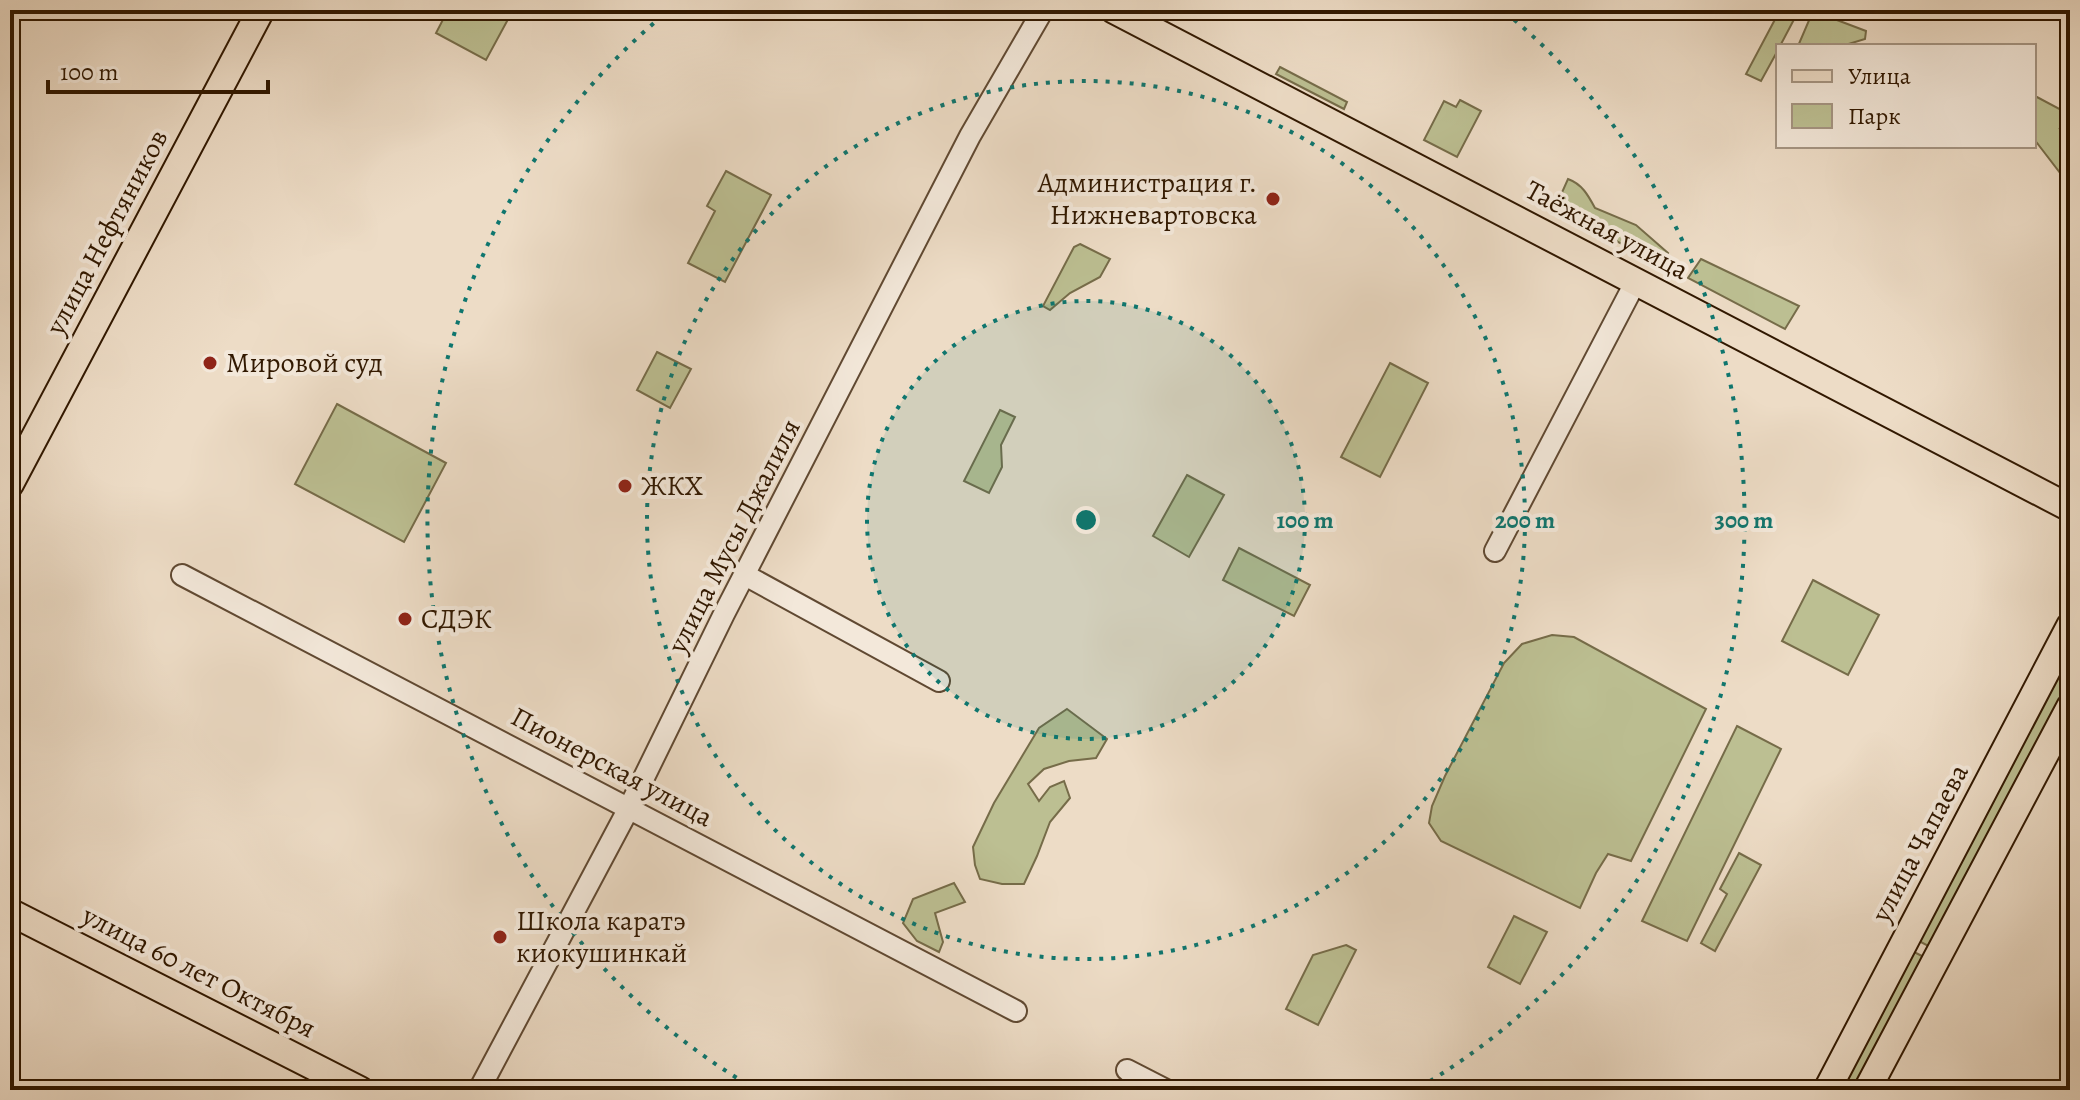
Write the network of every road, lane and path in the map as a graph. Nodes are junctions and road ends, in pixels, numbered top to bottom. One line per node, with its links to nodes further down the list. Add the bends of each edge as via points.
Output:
1 (261, 10): 5 (main road, улица Нефтяников)
2 (1043, 10): 9 (street, улица Мусы Джалиля, via 970,136)
3 (1114, 10): 4 (main road, Таёжная улица)
4 (1636, 281): 6 (main road, Таёжная улица); 7 (street)
5 (10, 484)
6 (2070, 508)
7 (1495, 551)
8 (182, 575): 13 (street, Пионерская улица)
9 (745, 575): 11 (street); 13 (street, улица Мусы Джалиля)
10 (2070, 626): 20 (main road, улица Чапаева)
11 (939, 681)
12 (2070, 707): 21 (main road)
13 (629, 808): 15 (street, Пионерская улица); 18 (street, улица Мусы Джалиля)
14 (10, 912): 17 (main road, улица 60 лет Октября)
15 (1016, 1011)
16 (1127, 1070): 19 (street)
17 (360, 1090)
18 (479, 1090)
19 (1166, 1090)
20 (1827, 1090)
21 (1867, 1090)

